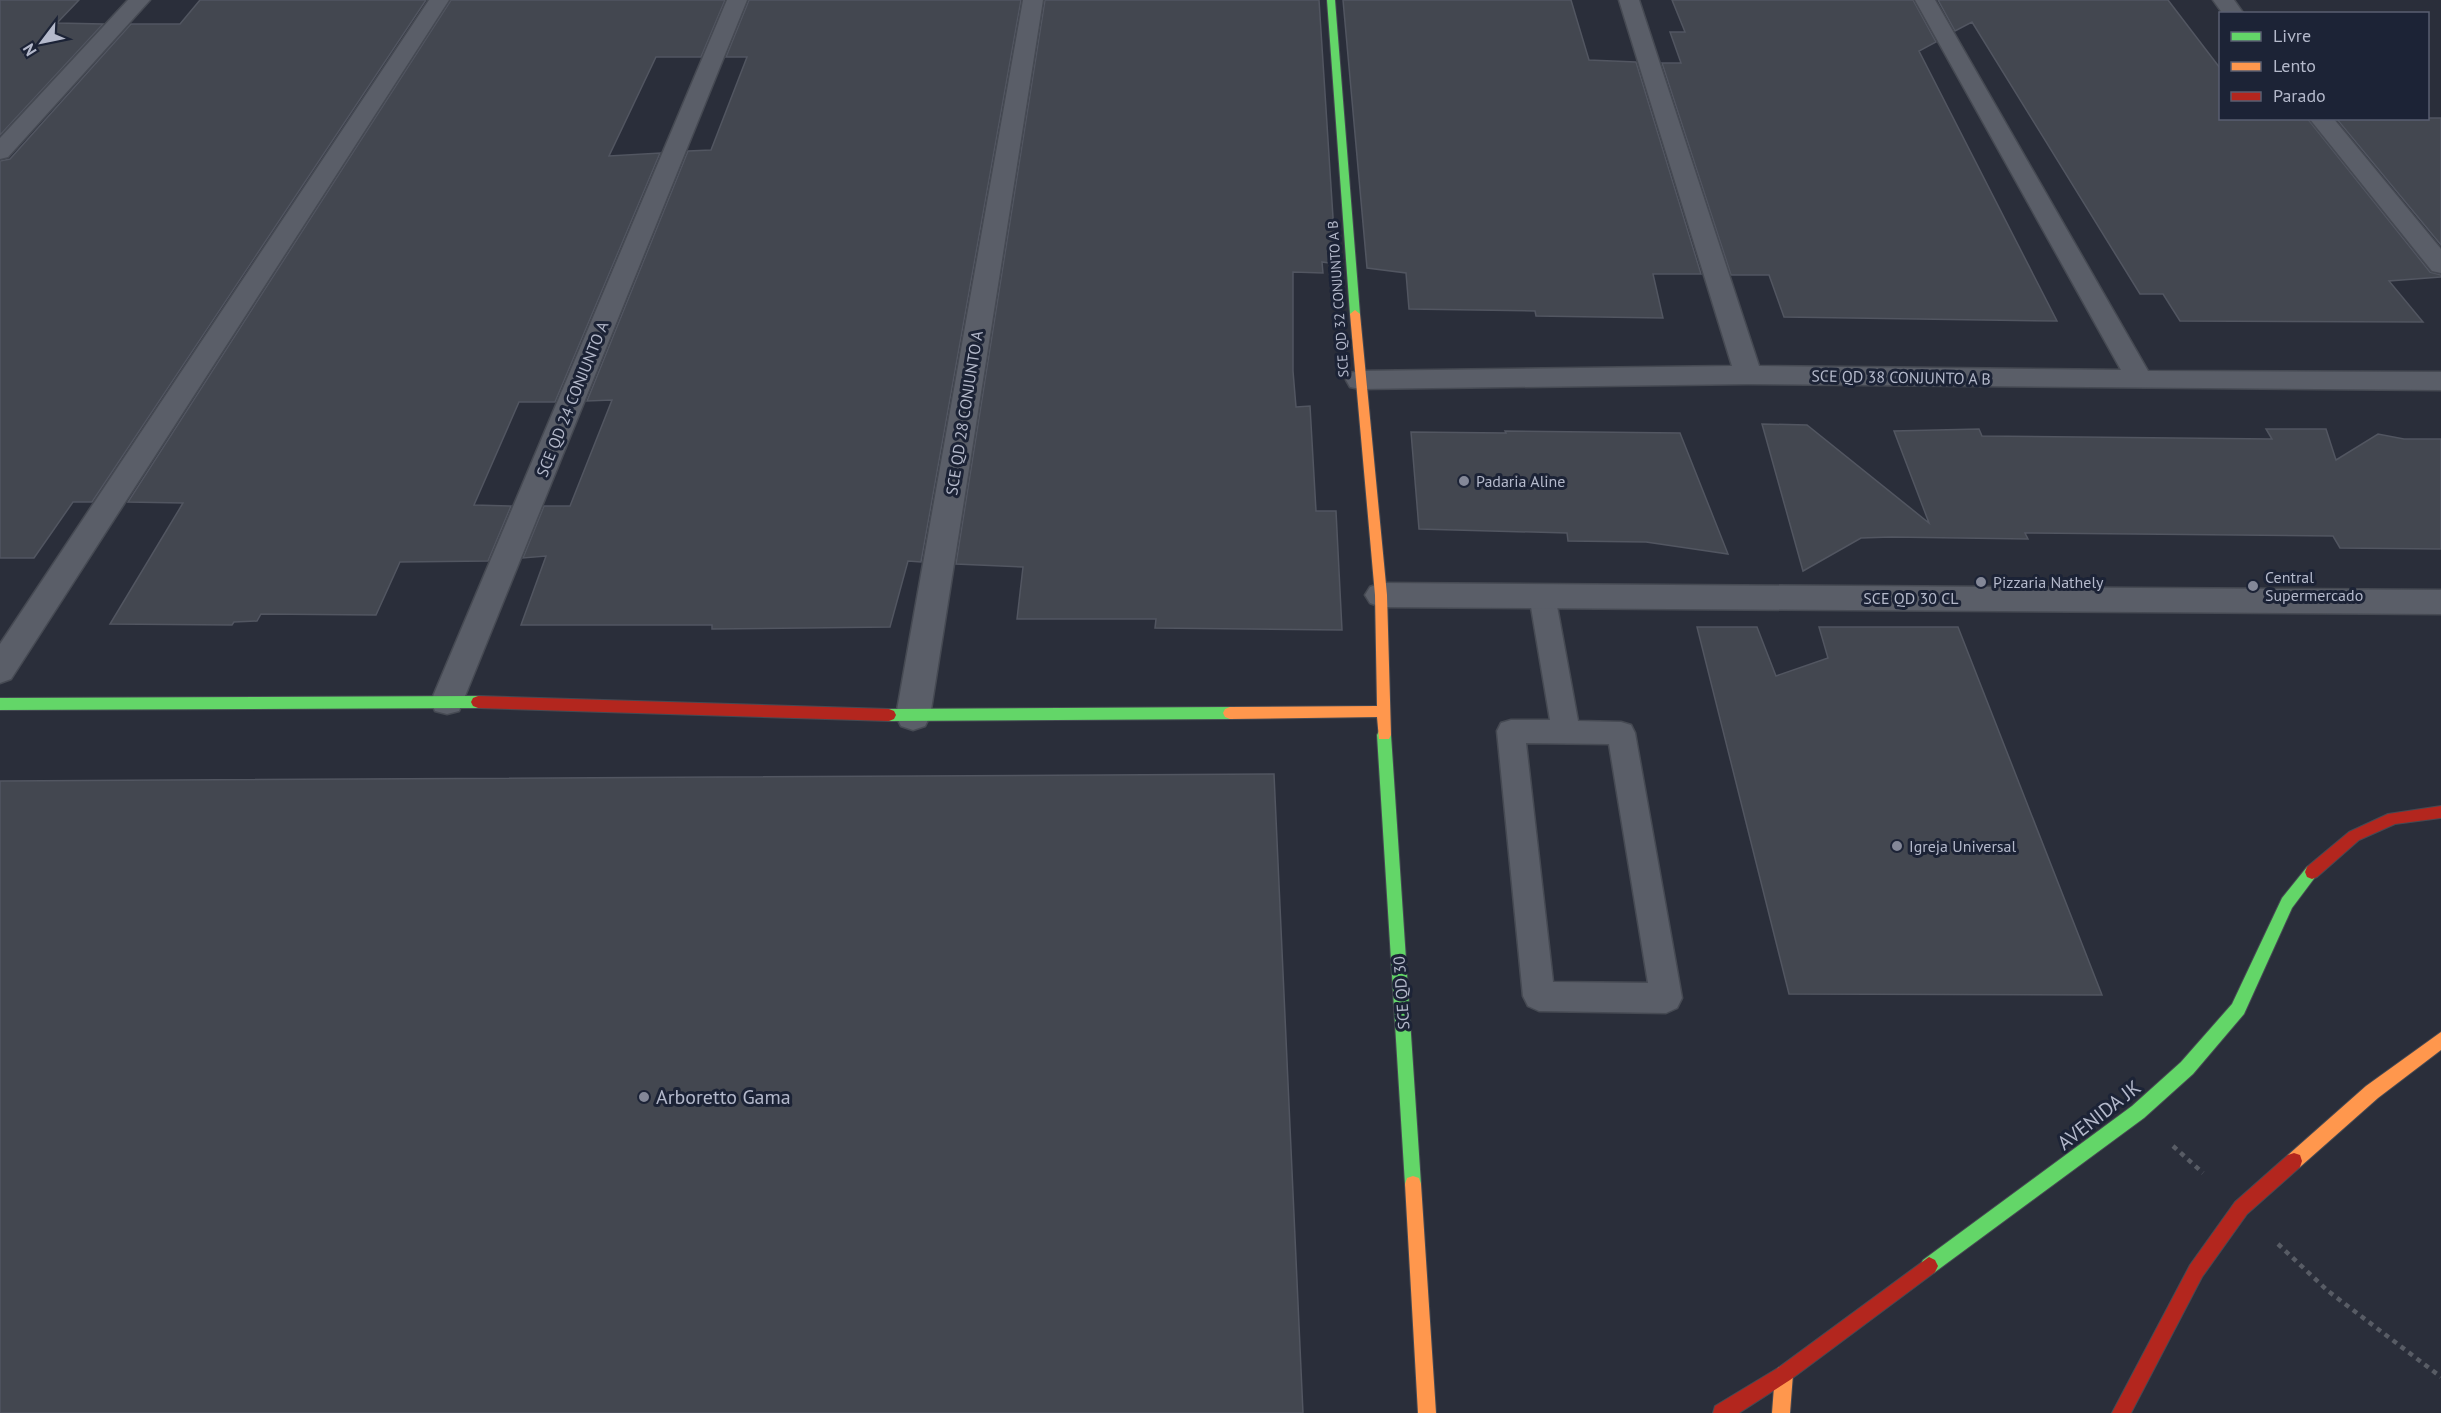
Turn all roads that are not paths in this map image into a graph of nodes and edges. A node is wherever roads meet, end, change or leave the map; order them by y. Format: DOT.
graph roads {
  1 [pos="140,0"];
  2 [pos="439,0"];
  3 [pos="737,0"];
  4 [pos="1033,0"];
  5 [pos="1331,0"];
  6 [pos="1629,0"];
  7 [pos="1925,0"];
  8 [pos="2223,0"];
  9 [pos="2232,12"];
  10 [pos="2322,120"];
  11 [pos="0,152"];
  12 [pos="2441,265"];
  13 [pos="1748,375"];
  14 [pos="1360,380"];
  15 [pos="2140,380"];
  16 [pos="2441,381"];
  17 [pos="1542,595"];
  18 [pos="1381,596"];
  19 [pos="2441,602"];
  20 [pos="0,670"];
  21 [pos="447,701"];
  22 [pos="0,704"];
  23 [pos="1382,711"];
  24 [pos="913,716"];
  25 [pos="1566,732"];
  26 [pos="2440,812"];
  27 [pos="2441,1040"];
  28 [pos="1784,1374"];
  29 [pos="1433,1405"];
  30 [pos="1722,1413"];
  31 [pos="1781,1413"];
  32 [pos="2121,1413"];
  1 -- 11 [label="street"];
  2 -- 20 [label="street"];
  3 -- 21 [label="street, SCE QD 24 CONJUNTO A"];
  4 -- 24 [label="street, SCE QD 28 CONJUNTO A"];
  5 -- 14 [label="street, SCE QD 32 CONJUNTO A B"];
  6 -- 13 [label="street"];
  7 -- 15 [label="street"];
  8 -- 9 [label="street"];
  10 -- 12 [label="street"];
  13 -- 14 [label="street, SCE QD 38 CONJUNTO A B"];
  13 -- 15 [label="street, SCE QD 38 CONJUNTO A B"];
  14 -- 18 [label="street, SCE QD 32 CONJUNTO A B"];
  15 -- 16 [label="street, SCE QD 38 CONJUNTO A B"];
  17 -- 18 [label="street, SCE QD 30 CL"];
  17 -- 19 [label="street, SCE QD 30 CL"];
  17 -- 25 [label="lane"];
  18 -- 23 [label="street, SCE QD 30"];
  21 -- 22 [label="street"];
  21 -- 24 [label="street"];
  23 -- 24 [label="street"];
  23 -- 29 [label="street, SCE QD 30"];
  25 -- 25 [label="lane"];
  26 -- 28 [label="street, AVENIDA JK"];
  27 -- 32 [label="street"];
  28 -- 30 [label="street, AVENIDA JK"];
  28 -- 31 [label="street"];
}
